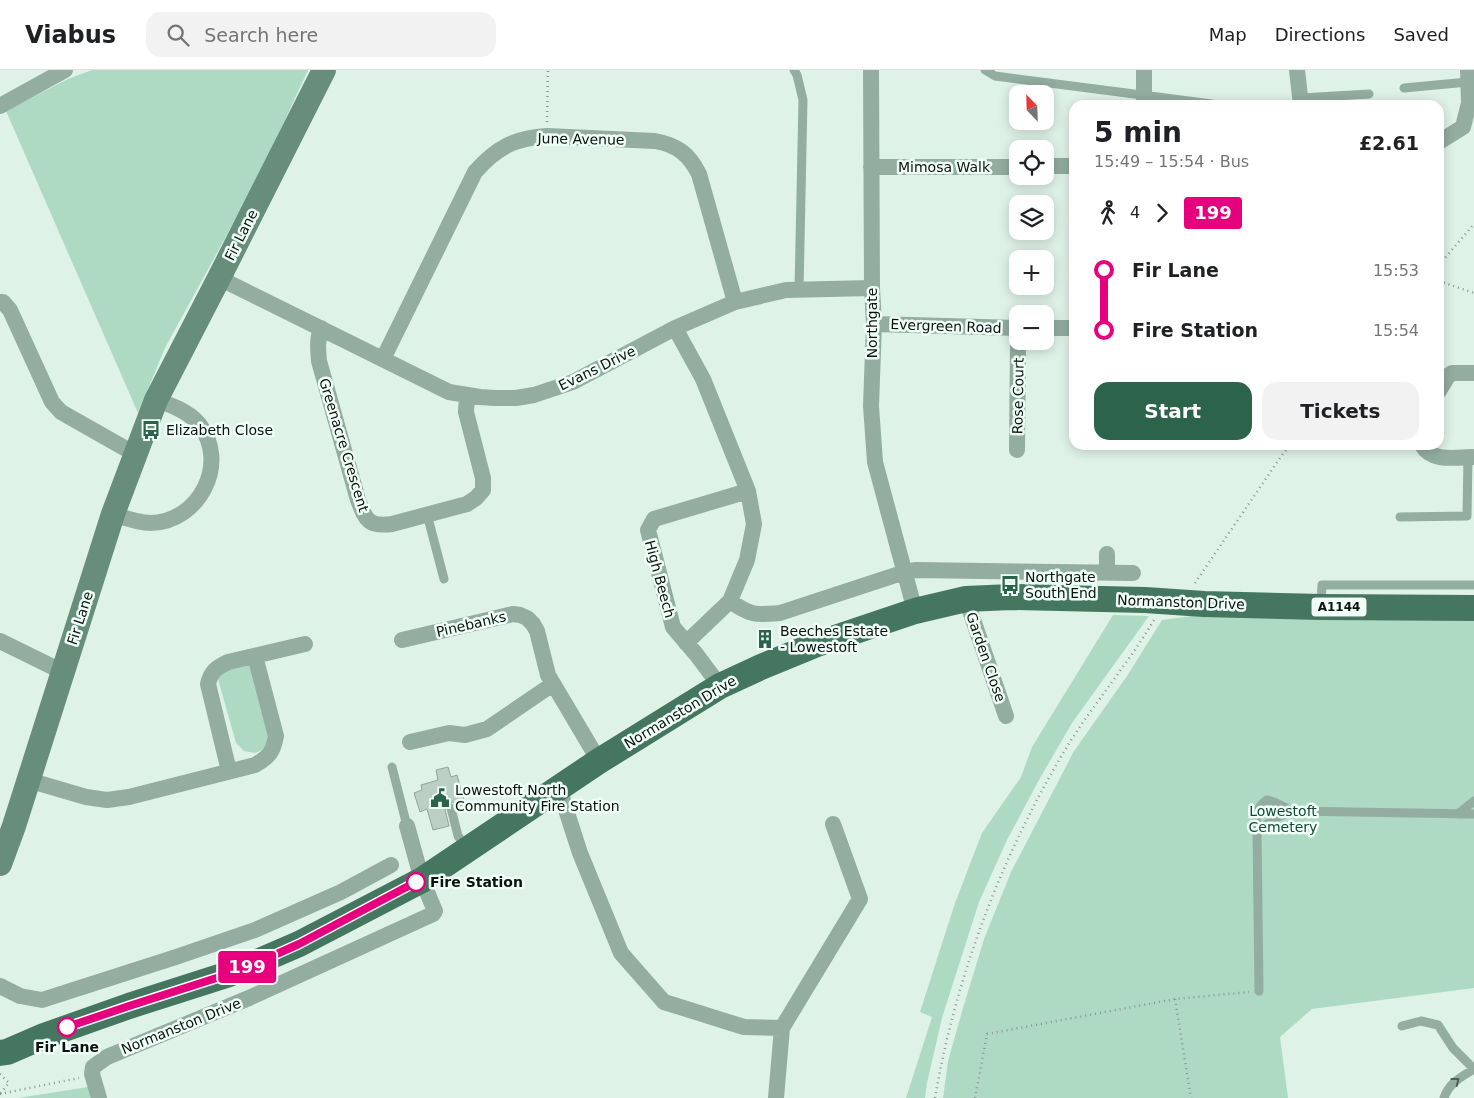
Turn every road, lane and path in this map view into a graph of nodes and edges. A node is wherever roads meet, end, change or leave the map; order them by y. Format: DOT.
graph roads {
  1 [pos="65,70"];
  2 [pos="324,70"];
  3 [pos="548,70"];
  4 [pos="794,70"];
  5 [pos="870,70"];
  6 [pos="985,70"];
  7 [pos="1144,70"];
  8 [pos="1297,70"];
  9 [pos="1468,76"];
  10 [pos="1404,88"];
  11 [pos="1370,94"];
  12 [pos="1144,100"];
  13 [pos="1298,100"];
  14 [pos="1322,100"];
  15 [pos="0,106"];
  16 [pos="547,136"];
  17 [pos="1444,139"];
  18 [pos="1009,166"];
  19 [pos="1054,166"];
  20 [pos="1069,166"];
  21 [pos="871,167"];
  22 [pos="1474,224"];
  23 [pos="1444,259"];
  24 [pos="219,278"];
  25 [pos="1444,283"];
  26 [pos="872,288"];
  27 [pos="799,290"];
  28 [pos="1474,293"];
  29 [pos="0,302"];
  30 [pos="735,302"];
  31 [pos="874,324"];
  32 [pos="321,328"];
  33 [pos="676,328"];
  34 [pos="1009,328"];
  35 [pos="1054,328"];
  36 [pos="1069,328"];
  37 [pos="1018,350"];
  38 [pos="383,359"];
  39 [pos="1474,373"];
  40 [pos="1444,383"];
  41 [pos="467,395"];
  42 [pos="156,400"];
  43 [pos="1017,450"];
  44 [pos="1286,450"];
  45 [pos="1426,450"];
  46 [pos="135,454"];
  47 [pos="1471,457"];
  48 [pos="748,490"];
  49 [pos="113,514"];
  50 [pos="427,514"];
  51 [pos="1400,517"];
  52 [pos="1107,554"];
  53 [pos="904,572"];
  54 [pos="1107,572"];
  55 [pos="1133,573"];
  56 [pos="444,579"];
  57 [pos="1474,585"];
  58 [pos="1198,595"];
  59 [pos="1430,596"];
  60 [pos="966,599"];
  61 [pos="730,601"];
  62 [pos="1151,608"];
  63 [pos="1474,608"];
  64 [pos="915,610"];
  65 [pos="402,640"];
  66 [pos="0,642"];
  67 [pos="686,643"];
  68 [pos="304,644"];
  69 [pos="255,656"];
  70 [pos="64,672"];
  71 [pos="553,684"];
  72 [pos="720,686"];
  73 [pos="1006,716"];
  74 [pos="410,742"];
  75 [pos="599,761"];
  76 [pos="392,767"];
  77 [pos="229,771"];
  78 [pos="28,780"];
  79 [pos="559,788"];
  80 [pos="1474,802"];
  81 [pos="451,808"];
  82 [pos="1292,811"];
  83 [pos="1458,814"];
  84 [pos="1474,814"];
  85 [pos="833,824"];
  86 [pos="407,826"];
  87 [pos="1258,830"];
  88 [pos="467,849"];
  89 [pos="0,864"];
  90 [pos="390,865"];
  91 [pos="422,880"];
  92 [pos="341,892"];
  93 [pos="354,915"];
  94 [pos="0,986"];
  95 [pos="1259,991"];
  96 [pos="1175,999"];
  97 [pos="1402,1026"];
  98 [pos="782,1028"];
  99 [pos="2,1060"];
  100 [pos="1474,1070"];
  101 [pos="92,1074"];
  102 [pos="0,1094"];
  103 [pos="99,1098"];
  104 [pos="776,1098"];
  105 [pos="935,1098"];
  106 [pos="975,1098"];
  107 [pos="1190,1098"];
  108 [pos="1444,1098"];
  1 -- 15 [label="street"];
  2 -- 24 [label="street, Fir Lane"];
  3 -- 16 [label="path"];
  4 -- 27 [label="lane"];
  5 -- 21 [label="street, Northgate"];
  6 -- 12 [label="lane"];
  7 -- 12 [label="street"];
  8 -- 13 [label="street"];
  9 -- 10 [label="lane"];
  9 -- 17 [label="street"];
  11 -- 14 [label="lane"];
  16 -- 30 [label="street, June Avenue"];
  16 -- 38 [label="street, June Avenue"];
  18 -- 21 [label="street, Mimosa Walk"];
  19 -- 20 [label="street"];
  21 -- 26 [label="street, Northgate"];
  22 -- 23 [label="path"];
  24 -- 32 [label="street, Evans Drive"];
  24 -- 42 [label="street, Fir Lane"];
  25 -- 28 [label="path"];
  26 -- 27 [label="street, Evans Drive"];
  26 -- 31 [label="street, Northgate"];
  27 -- 30 [label="street, Evans Drive"];
  29 -- 46 [label="street"];
  30 -- 33 [label="street, Evans Drive"];
  31 -- 34 [label="street, Evergreen Road"];
  31 -- 53 [label="street, Northgate"];
  32 -- 38 [label="street, Evans Drive"];
  32 -- 50 [label="street, Greenacre Crescent"];
  33 -- 41 [label="street, Evans Drive"];
  33 -- 48 [label="street"];
  35 -- 36 [label="street"];
  37 -- 43 [label="street, Rose Court"];
  38 -- 41 [label="street, Evans Drive"];
  39 -- 40 [label="street"];
  41 -- 50 [label="street, Greenacre Crescent"];
  42 -- 46 [label="street, Fir Lane"];
  42 -- 49 [label="street"];
  44 -- 58 [label="path"];
  45 -- 47 [label="street"];
  46 -- 49 [label="street, Fir Lane"];
  47 -- 51 [label="lane"];
  48 -- 61 [label="street"];
  48 -- 67 [label="street, High Beech"];
  49 -- 70 [label="street, Fir Lane"];
  50 -- 56 [label="lane"];
  52 -- 54 [label="street"];
  53 -- 54 [label="street"];
  53 -- 61 [label="street"];
  53 -- 64 [label="street, Northgate"];
  54 -- 55 [label="street"];
  57 -- 59 [label="lane"];
  58 -- 59 [label="main road, Normanston Drive / A1144"];
  58 -- 62 [label="main road, Normanston Drive / A1144"];
  59 -- 63 [label="main road, Normanston Drive / A1144"];
  60 -- 62 [label="main road, Normanston Drive / A1144"];
  60 -- 64 [label="main road, Normanston Drive / A1144"];
  60 -- 73 [label="street, Garden Close"];
  61 -- 67 [label="street"];
  62 -- 105 [label="path"];
  64 -- 72 [label="main road, Normanston Drive / A1144"];
  65 -- 71 [label="street, Pinebanks"];
  66 -- 70 [label="street"];
  67 -- 72 [label="street, High Beech"];
  68 -- 69 [label="street"];
  69 -- 77 [label="street"];
  69 -- 77 [label="street"];
  70 -- 78 [label="street, Fir Lane"];
  71 -- 74 [label="street"];
  71 -- 75 [label="street, Pinebanks"];
  72 -- 75 [label="main road, Normanston Drive / A1144"];
  75 -- 79 [label="main road, Normanston Drive / A1144"];
  76 -- 86 [label="lane"];
  77 -- 78 [label="street"];
  78 -- 89 [label="street, Fir Lane"];
  79 -- 88 [label="main road, Normanston Drive / A1144"];
  79 -- 98 [label="street"];
  80 -- 83 [label="lane"];
  81 -- 88 [label="lane"];
  82 -- 83 [label="lane"];
  82 -- 87 [label="lane"];
  82 -- 87 [label="lane"];
  83 -- 84 [label="lane"];
  85 -- 98 [label="street"];
  86 -- 91 [label="street"];
  87 -- 95 [label="lane"];
  88 -- 91 [label="main road, Normanston Drive / A1144"];
  90 -- 92 [label="street"];
  91 -- 93 [label="main road, Normanston Drive / A1144"];
  91 -- 101 [label="street, Normanston Drive"];
  92 -- 93 [label="street"];
  92 -- 94 [label="street"];
  93 -- 99 [label="main road, Normanston Drive / A1144"];
  95 -- 96 [label="path"];
  96 -- 106 [label="path"];
  96 -- 107 [label="path"];
  97 -- 100 [label="lane"];
  98 -- 104 [label="street"];
  99 -- 102 [label="path"];
  108 -- 100 [label="lane, one-way"];
  101 -- 102 [label="path"];
  101 -- 103 [label="street"];
}
